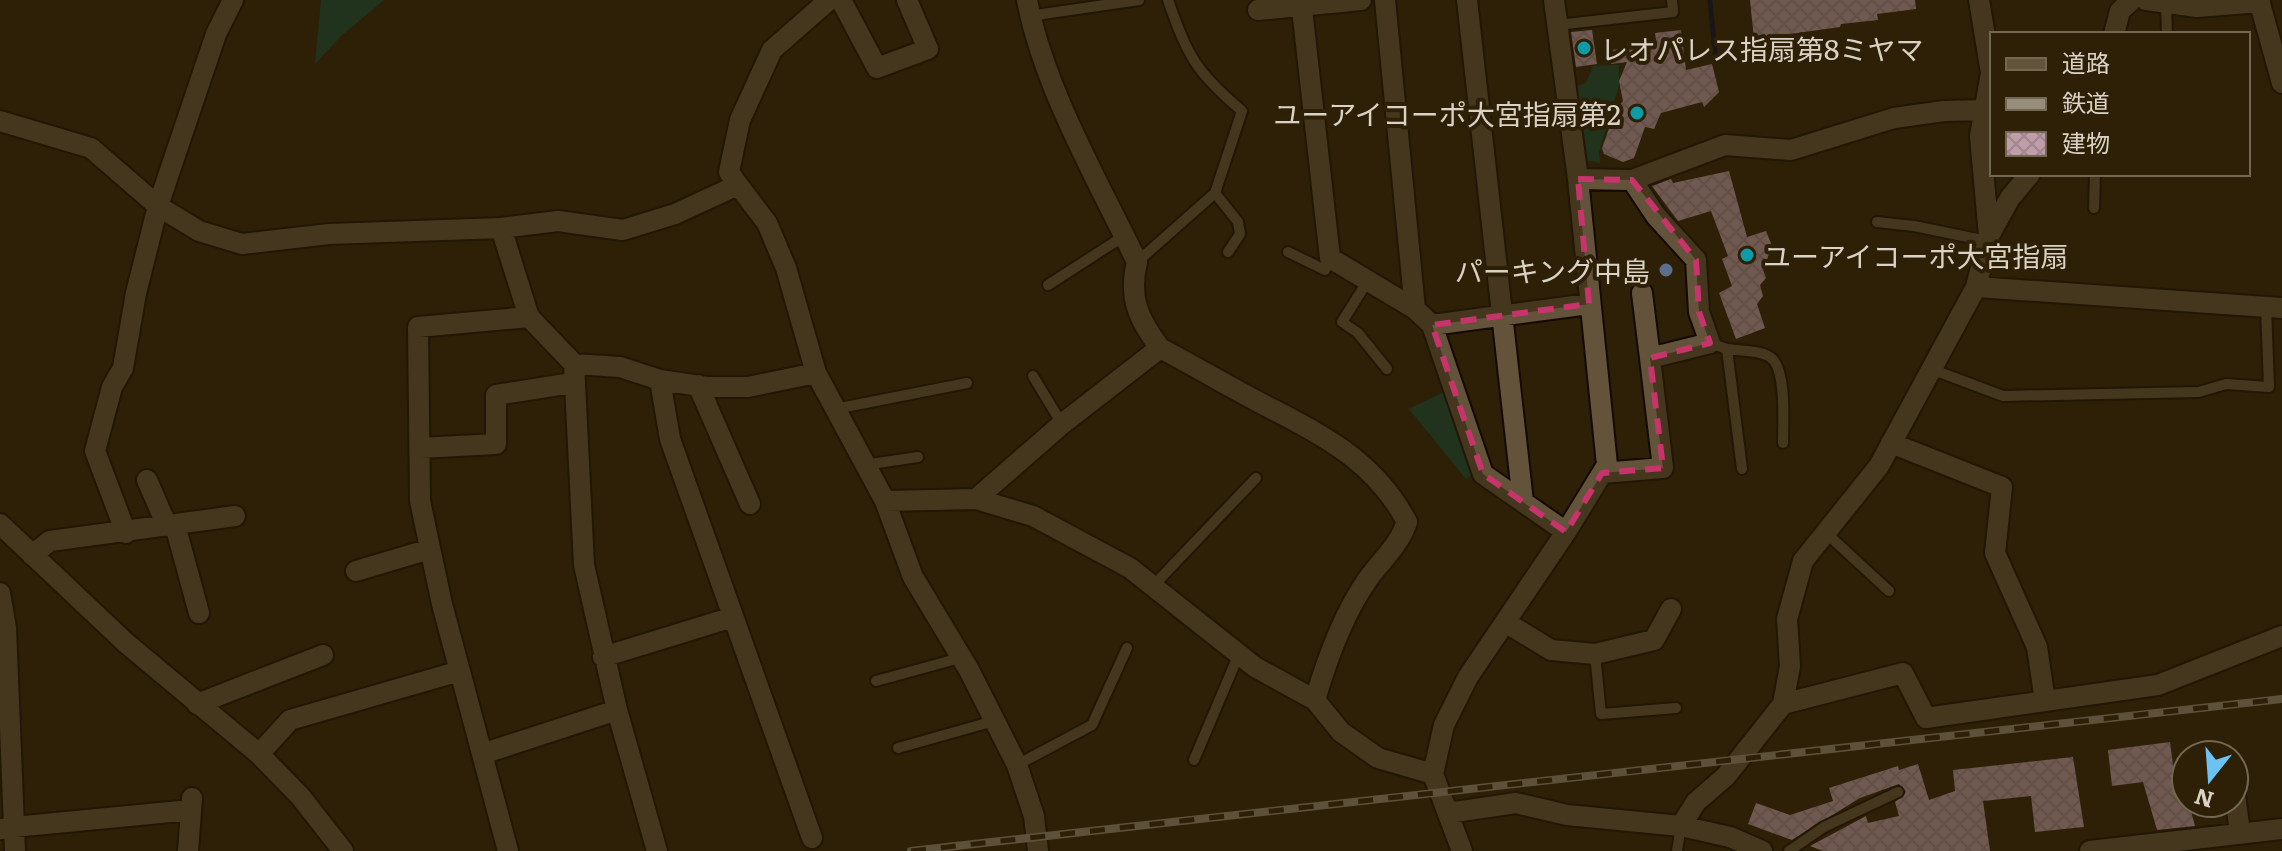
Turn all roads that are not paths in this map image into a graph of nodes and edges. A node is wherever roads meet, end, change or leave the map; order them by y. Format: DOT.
graph roads {
  1 [pos="233,0"];
  2 [pos="829,0"];
  3 [pos="841,0"];
  4 [pos="907,0"];
  5 [pos="1139,0"];
  6 [pos="1168,0"];
  7 [pos="1361,0"];
  8 [pos="1385,0"];
  9 [pos="1467,0"];
  10 [pos="1554,0"];
  11 [pos="1672,0"];
  12 [pos="1979,0"];
  13 [pos="2132,0"];
  14 [pos="2156,1"];
  15 [pos="2260,1"];
  16 [pos="1301,3"];
  17 [pos="1028,8"];
  18 [pos="1258,10"];
  19 [pos="1557,25"];
  20 [pos="2115,32"];
  21 [pos="2166,32"];
  22 [pos="1990,67"];
  23 [pos="2280,71"];
  24 [pos="1990,78"];
  25 [pos="1984,110"];
  26 [pos="0,121"];
  27 [pos="2028,176"];
  28 [pos="2095,176"];
  29 [pos="1578,179"];
  30 [pos="1632,180"];
  31 [pos="738,185"];
  32 [pos="1215,193"];
  33 [pos="158,206"];
  34 [pos="2094,208"];
  35 [pos="1877,222"];
  36 [pos="501,228"];
  37 [pos="1124,236"];
  38 [pos="1988,239"];
  39 [pos="1228,252"];
  40 [pos="1288,252"];
  41 [pos="1330,258"];
  42 [pos="1137,262"];
  43 [pos="1367,282"];
  44 [pos="1048,285"];
  45 [pos="1976,287"];
  46 [pos="1642,293"];
  47 [pos="1589,304"];
  48 [pos="2274,307"];
  49 [pos="1415,309"];
  50 [pos="1503,314"];
  51 [pos="529,317"];
  52 [pos="1432,325"];
  53 [pos="1718,346"];
  54 [pos="1160,348"];
  55 [pos="1650,358"];
  56 [pos="1387,369"];
  57 [pos="1930,369"];
  58 [pos="573,373"];
  59 [pos="816,373"];
  60 [pos="1033,376"];
  61 [pos="660,380"];
  62 [pos="967,383"];
  63 [pos="698,385"];
  64 [pos="833,409"];
  65 [pos="1062,424"];
  66 [pos="1783,443"];
  67 [pos="1891,443"];
  68 [pos="420,448"];
  69 [pos="918,457"];
  70 [pos="864,465"];
  71 [pos="1742,469"];
  72 [pos="1602,473"];
  73 [pos="1256,478"];
  74 [pos="147,480"];
  75 [pos="976,499"];
  76 [pos="885,501"];
  77 [pos="1523,502"];
  78 [pos="750,504"];
  79 [pos="235,516"];
  80 [pos="0,524"];
  81 [pos="171,526"];
  82 [pos="1566,532"];
  83 [pos="1825,532"];
  84 [pos="126,533"];
  85 [pos="430,549"];
  86 [pos="32,555"];
  87 [pos="356,571"];
  88 [pos="1153,586"];
  89 [pos="1889,591"];
  90 [pos="0,593"];
  91 [pos="1671,609"];
  92 [pos="199,613"];
  93 [pos="733,617"];
  94 [pos="1505,622"];
  95 [pos="3,628"];
  96 [pos="2282,636"];
  97 [pos="1127,648"];
  98 [pos="1239,654"];
  99 [pos="1595,654"];
  100 [pos="323,655"];
  101 [pos="603,657"];
  102 [pos="960,658"];
  103 [pos="460,671"];
  104 [pos="876,681"];
  105 [pos="1315,700"];
  106 [pos="2045,701"];
  107 [pos="197,704"];
  108 [pos="1783,704"];
  109 [pos="1676,708"];
  110 [pos="617,710"];
  111 [pos="994,721"];
  112 [pos="898,748"];
  113 [pos="259,754"];
  114 [pos="482,754"];
  115 [pos="1194,760"];
  116 [pos="1017,765"];
  117 [pos="1433,774"];
  118 [pos="1898,792"];
  119 [pos="1448,813"];
  120 [pos="2238,819"];
  121 [pos="1681,826"];
  122 [pos="7,828"];
  123 [pos="2282,829"];
  124 [pos="2240,833"];
  125 [pos="812,838"];
  126 [pos="15,851"];
  127 [pos="188,851"];
  128 [pos="343,851"];
  129 [pos="508,851"];
  130 [pos="657,851"];
  131 [pos="1038,851"];
  132 [pos="1462,851"];
  133 [pos="1677,851"];
  134 [pos="1762,851"];
  135 [pos="1789,851"];
  136 [pos="2090,851"];
  1 -- 33 [label="street"];
  2 -- 31 [label="street"];
  3 -- 4 [label="street"];
  5 -- 17 [label="lane"];
  6 -- 32 [label="lane"];
  7 -- 16 [label="street"];
  8 -- 49 [label="street"];
  9 -- 50 [label="street"];
  10 -- 19 [label="street"];
  11 -- 19 [label="lane"];
  12 -- 22 [label="street"];
  13 -- 20 [label="street"];
  14 -- 15 [label="street"];
  14 -- 21 [label="lane"];
  15 -- 23 [label="street"];
  16 -- 18 [label="street"];
  16 -- 41 [label="street"];
  17 -- 37 [label="street"];
  19 -- 29 [label="street"];
  24 -- 25 [label="street"];
  25 -- 30 [label="street"];
  25 -- 38 [label="street"];
  26 -- 33 [label="street"];
  27 -- 38 [label="street"];
  28 -- 34 [label="lane"];
  29 -- 30 [label="street"];
  29 -- 47 [label="street"];
  30 -- 53 [label="street"];
  31 -- 36 [label="street"];
  31 -- 59 [label="street"];
  32 -- 39 [label="lane"];
  32 -- 42 [label="lane"];
  33 -- 36 [label="street"];
  33 -- 84 [label="street"];
  35 -- 38 [label="lane"];
  36 -- 51 [label="street"];
  37 -- 42 [label="street"];
  37 -- 44 [label="lane"];
  38 -- 45 [label="street"];
  40 -- 41 [label="lane"];
  41 -- 43 [label="street"];
  42 -- 54 [label="street"];
  43 -- 49 [label="street"];
  43 -- 56 [label="lane"];
  45 -- 48 [label="street"];
  45 -- 57 [label="street"];
  46 -- 55 [label="street"];
  47 -- 50 [label="street"];
  47 -- 72 [label="street"];
  48 -- 57 [label="lane"];
  49 -- 52 [label="street"];
  50 -- 52 [label="street"];
  50 -- 77 [label="street"];
  51 -- 58 [label="street"];
  51 -- 68 [label="street"];
  52 -- 77 [label="street"];
  53 -- 55 [label="street"];
  53 -- 66 [label="lane"];
  53 -- 71 [label="lane"];
  54 -- 65 [label="street"];
  54 -- 105 [label="street"];
  55 -- 72 [label="street"];
  57 -- 67 [label="street"];
  58 -- 61 [label="street"];
  58 -- 68 [label="street"];
  58 -- 101 [label="street"];
  59 -- 63 [label="street"];
  59 -- 64 [label="street"];
  60 -- 65 [label="lane"];
  61 -- 63 [label="street"];
  61 -- 93 [label="street"];
  62 -- 64 [label="lane"];
  63 -- 78 [label="street"];
  64 -- 70 [label="street"];
  65 -- 75 [label="street"];
  67 -- 83 [label="street"];
  67 -- 106 [label="street"];
  68 -- 85 [label="street"];
  69 -- 70 [label="lane"];
  70 -- 76 [label="street"];
  72 -- 82 [label="street"];
  73 -- 88 [label="lane"];
  74 -- 81 [label="street"];
  75 -- 76 [label="street"];
  75 -- 88 [label="street"];
  76 -- 102 [label="street"];
  77 -- 82 [label="street"];
  79 -- 81 [label="street"];
  80 -- 86 [label="street"];
  81 -- 84 [label="street"];
  81 -- 92 [label="street"];
  82 -- 94 [label="street"];
  83 -- 89 [label="lane"];
  83 -- 108 [label="street"];
  84 -- 86 [label="street"];
  85 -- 87 [label="street"];
  85 -- 103 [label="street"];
  86 -- 107 [label="street"];
  88 -- 98 [label="street"];
  90 -- 95 [label="street"];
  91 -- 99 [label="street"];
  93 -- 101 [label="street"];
  93 -- 125 [label="street"];
  94 -- 99 [label="street"];
  94 -- 117 [label="street"];
  95 -- 122 [label="street"];
  96 -- 106 [label="street"];
  97 -- 116 [label="lane"];
  98 -- 105 [label="street"];
  98 -- 115 [label="lane"];
  99 -- 109 [label="lane"];
  100 -- 107 [label="street"];
  101 -- 110 [label="street"];
  102 -- 104 [label="lane"];
  102 -- 111 [label="street"];
  103 -- 113 [label="street"];
  103 -- 114 [label="street"];
  105 -- 117 [label="street"];
  106 -- 108 [label="street"];
  107 -- 113 [label="street"];
  108 -- 121 [label="street"];
  110 -- 114 [label="street"];
  110 -- 130 [label="street"];
  111 -- 112 [label="lane"];
  111 -- 116 [label="street"];
  113 -- 128 [label="street"];
  114 -- 129 [label="street"];
  116 -- 131 [label="street"];
  117 -- 119 [label="street"];
  118 -- 135 [label="lane"];
  119 -- 121 [label="street"];
  119 -- 132 [label="street"];
  120 -- 124 [label="street"];
  121 -- 133 [label="lane"];
  121 -- 134 [label="street"];
  122 -- 126 [label="street"];
  122 -- 127 [label="street"];
  123 -- 124 [label="street"];
  124 -- 136 [label="street"];
}
